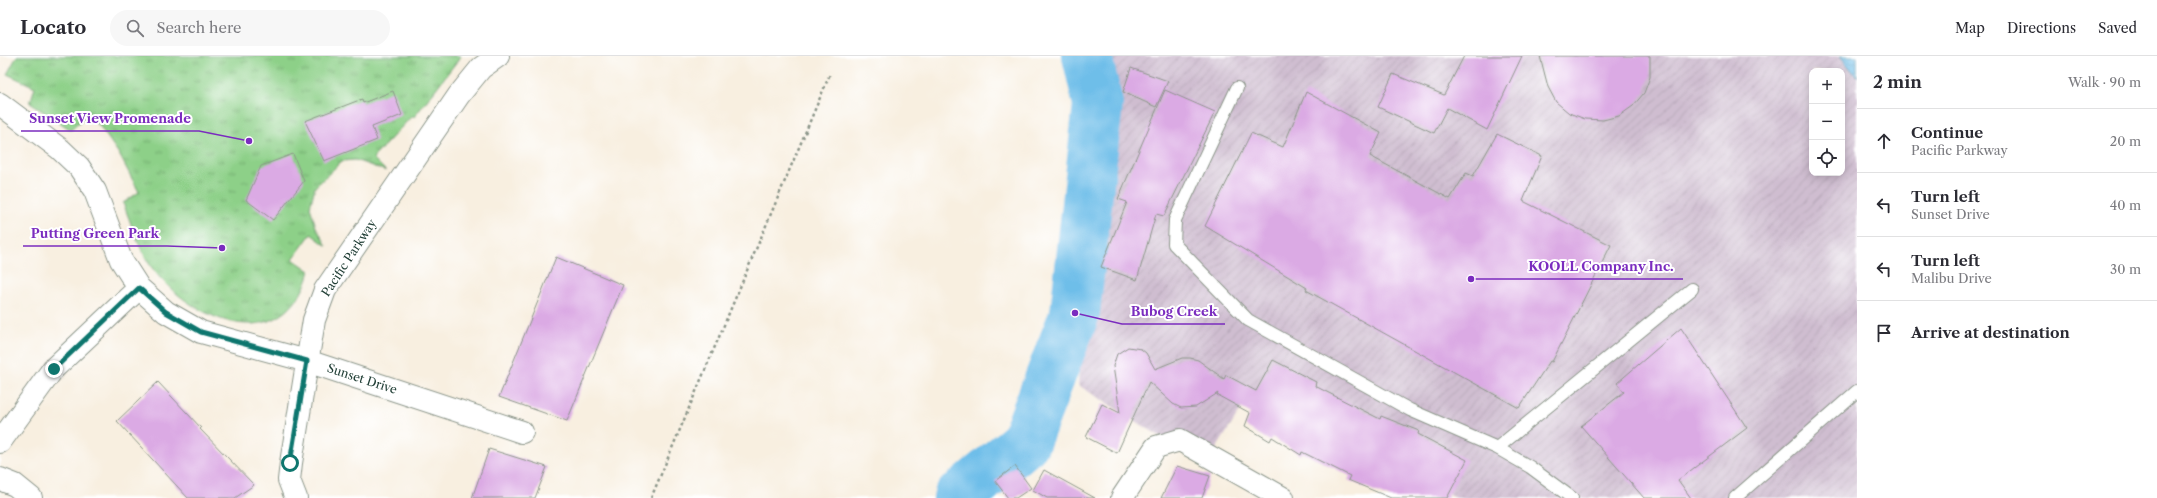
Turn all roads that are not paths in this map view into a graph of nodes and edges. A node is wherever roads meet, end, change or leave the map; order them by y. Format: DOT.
graph roads {
  1 [pos="498,56"];
  2 [pos="1237,88"];
  3 [pos="0,104"];
  4 [pos="139,288"];
  5 [pos="1692,289"];
  6 [pos="307,361"];
  7 [pos="1857,390"];
  8 [pos="522,432"];
  9 [pos="0,442"];
  10 [pos="1497,448"];
  11 [pos="0,479"];
  12 [pos="31,498"];
  13 [pos="296,498"];
  14 [pos="1122,498"];
  15 [pos="1282,498"];
  16 [pos="1572,498"];
  17 [pos="1735,498"];
  1 -- 6 [label="street, Pacific Parkway"];
  2 -- 10 [label="lane"];
  3 -- 4 [label="street, Sunset Drive"];
  4 -- 6 [label="street, Sunset Drive"];
  4 -- 9 [label="street"];
  5 -- 10 [label="lane"];
  6 -- 8 [label="street, Sunset Drive"];
  6 -- 13 [label="street, Pacific Parkway"];
  7 -- 17 [label="lane"];
  10 -- 16 [label="lane"];
  11 -- 12 [label="street"];
  14 -- 15 [label="street"];
}
